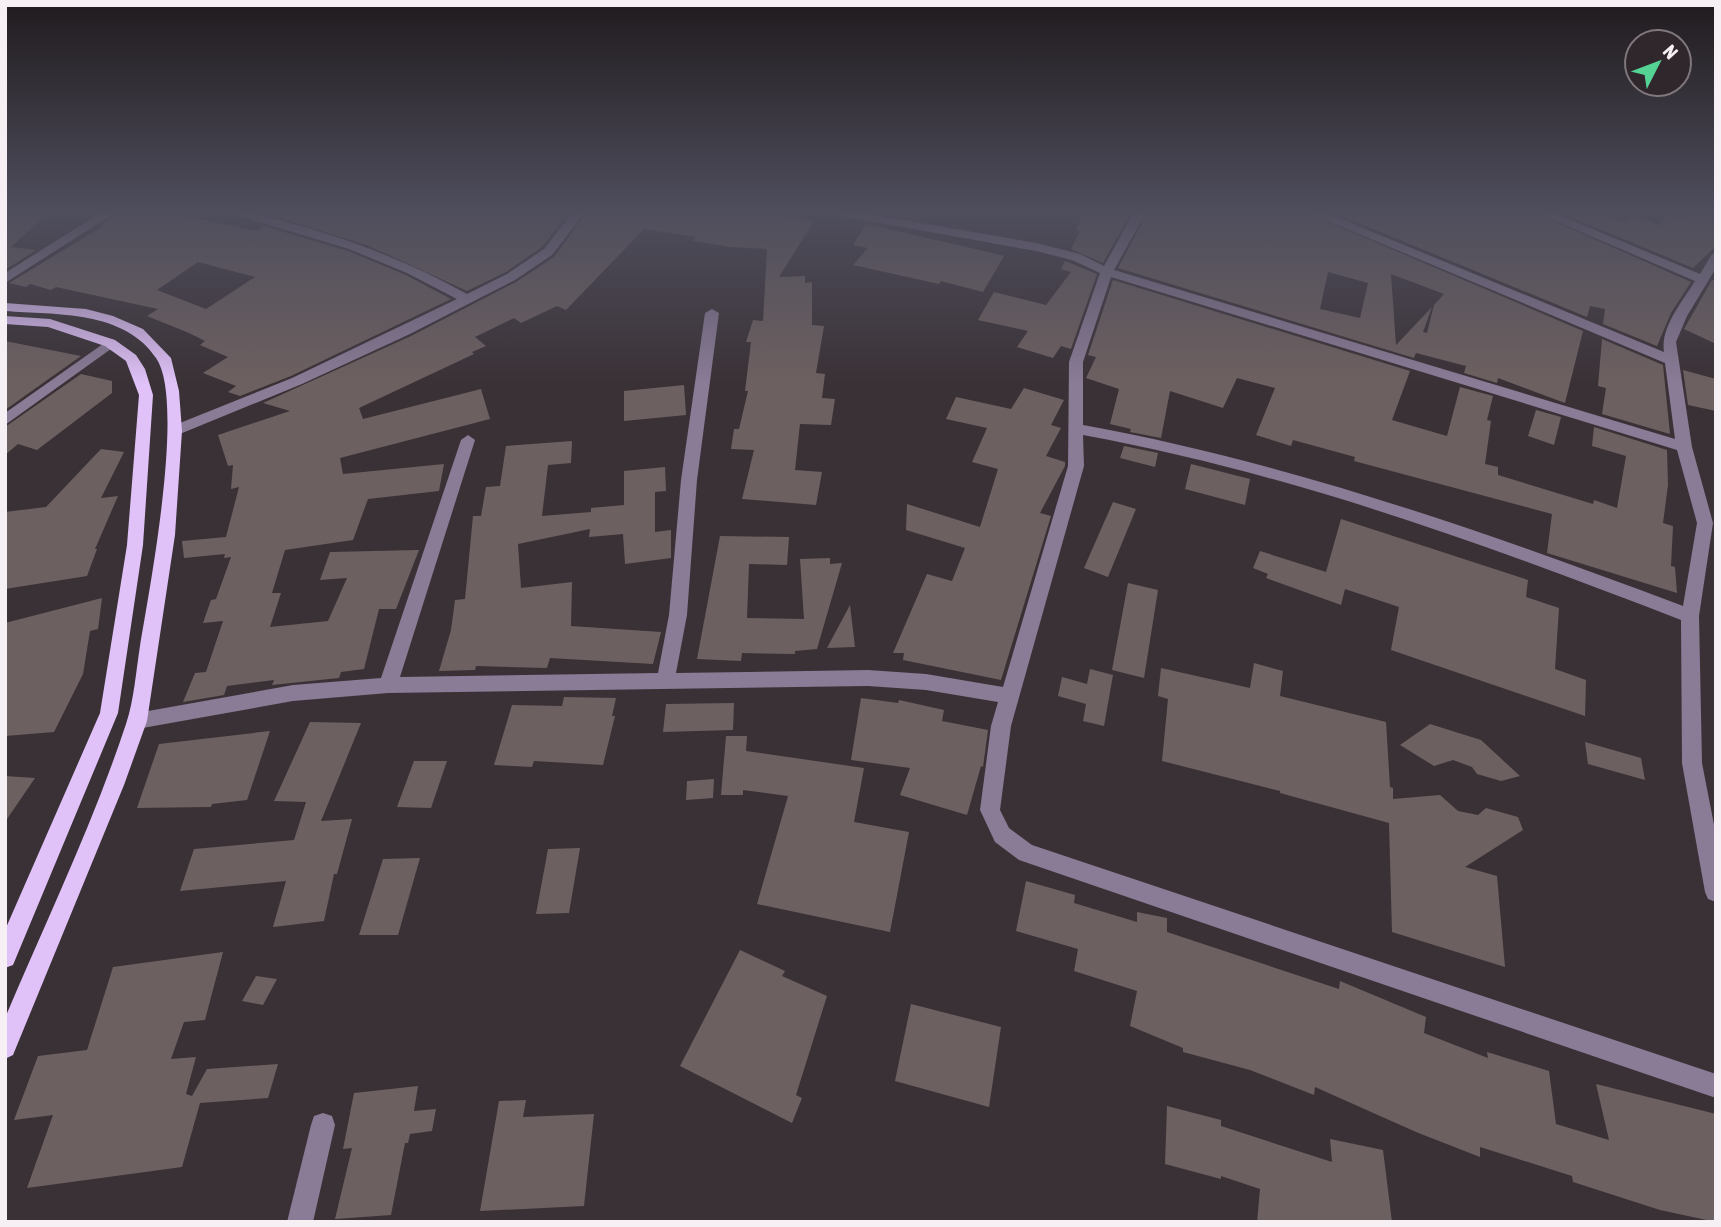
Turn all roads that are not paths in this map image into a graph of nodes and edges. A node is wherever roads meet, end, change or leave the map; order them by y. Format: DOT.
graph roads {
  1 [pos="20,269"];
  2 [pos="412,269"];
  3 [pos="522,269"];
  4 [pos="1101,269"];
  5 [pos="1109,269"];
  6 [pos="1452,269"];
  7 [pos="1679,269"];
  8 [pos="1708,269"];
  9 [pos="1107,272"];
  10 [pos="5,279"];
  11 [pos="1702,279"];
  12 [pos="467,300"];
  13 [pos="5,307"];
  14 [pos="712,313"];
  15 [pos="5,320"];
  16 [pos="110,343"];
  17 [pos="1671,360"];
  18 [pos="5,420"];
  19 [pos="1077,429"];
  20 [pos="175,430"];
  21 [pos="468,440"];
  22 [pos="1684,447"];
  23 [pos="1710,524"];
  24 [pos="1690,616"];
  25 [pos="666,679"];
  26 [pos="388,685"];
  27 [pos="1009,696"];
  28 [pos="137,721"];
  29 [pos="1716,892"];
  30 [pos="5,957"];
  31 [pos="5,1047"];
  32 [pos="1716,1086"];
  33 [pos="323,1125"];
  34 [pos="300,1222"];
  1 -- 10 [label="street"];
  2 -- 12 [label="street"];
  3 -- 12 [label="street"];
  4 -- 9 [label="street"];
  5 -- 9 [label="street"];
  6 -- 17 [label="street"];
  7 -- 11 [label="street"];
  8 -- 11 [label="street"];
  9 -- 19 [label="street"];
  9 -- 22 [label="street"];
  11 -- 17 [label="street"];
  12 -- 20 [label="street"];
  13 -- 20 [label="main road"];
  14 -- 25 [label="street"];
  15 -- 16 [label="main road"];
  16 -- 18 [label="street"];
  16 -- 30 [label="main road"];
  17 -- 22 [label="street"];
  19 -- 24 [label="street"];
  19 -- 27 [label="street"];
  20 -- 28 [label="main road"];
  21 -- 26 [label="street"];
  22 -- 23 [label="street"];
  23 -- 24 [label="street"];
  24 -- 29 [label="street"];
  25 -- 26 [label="street"];
  25 -- 27 [label="street"];
  26 -- 28 [label="street"];
  27 -- 32 [label="street"];
  28 -- 31 [label="main road"];
  33 -- 34 [label="street"];
}
